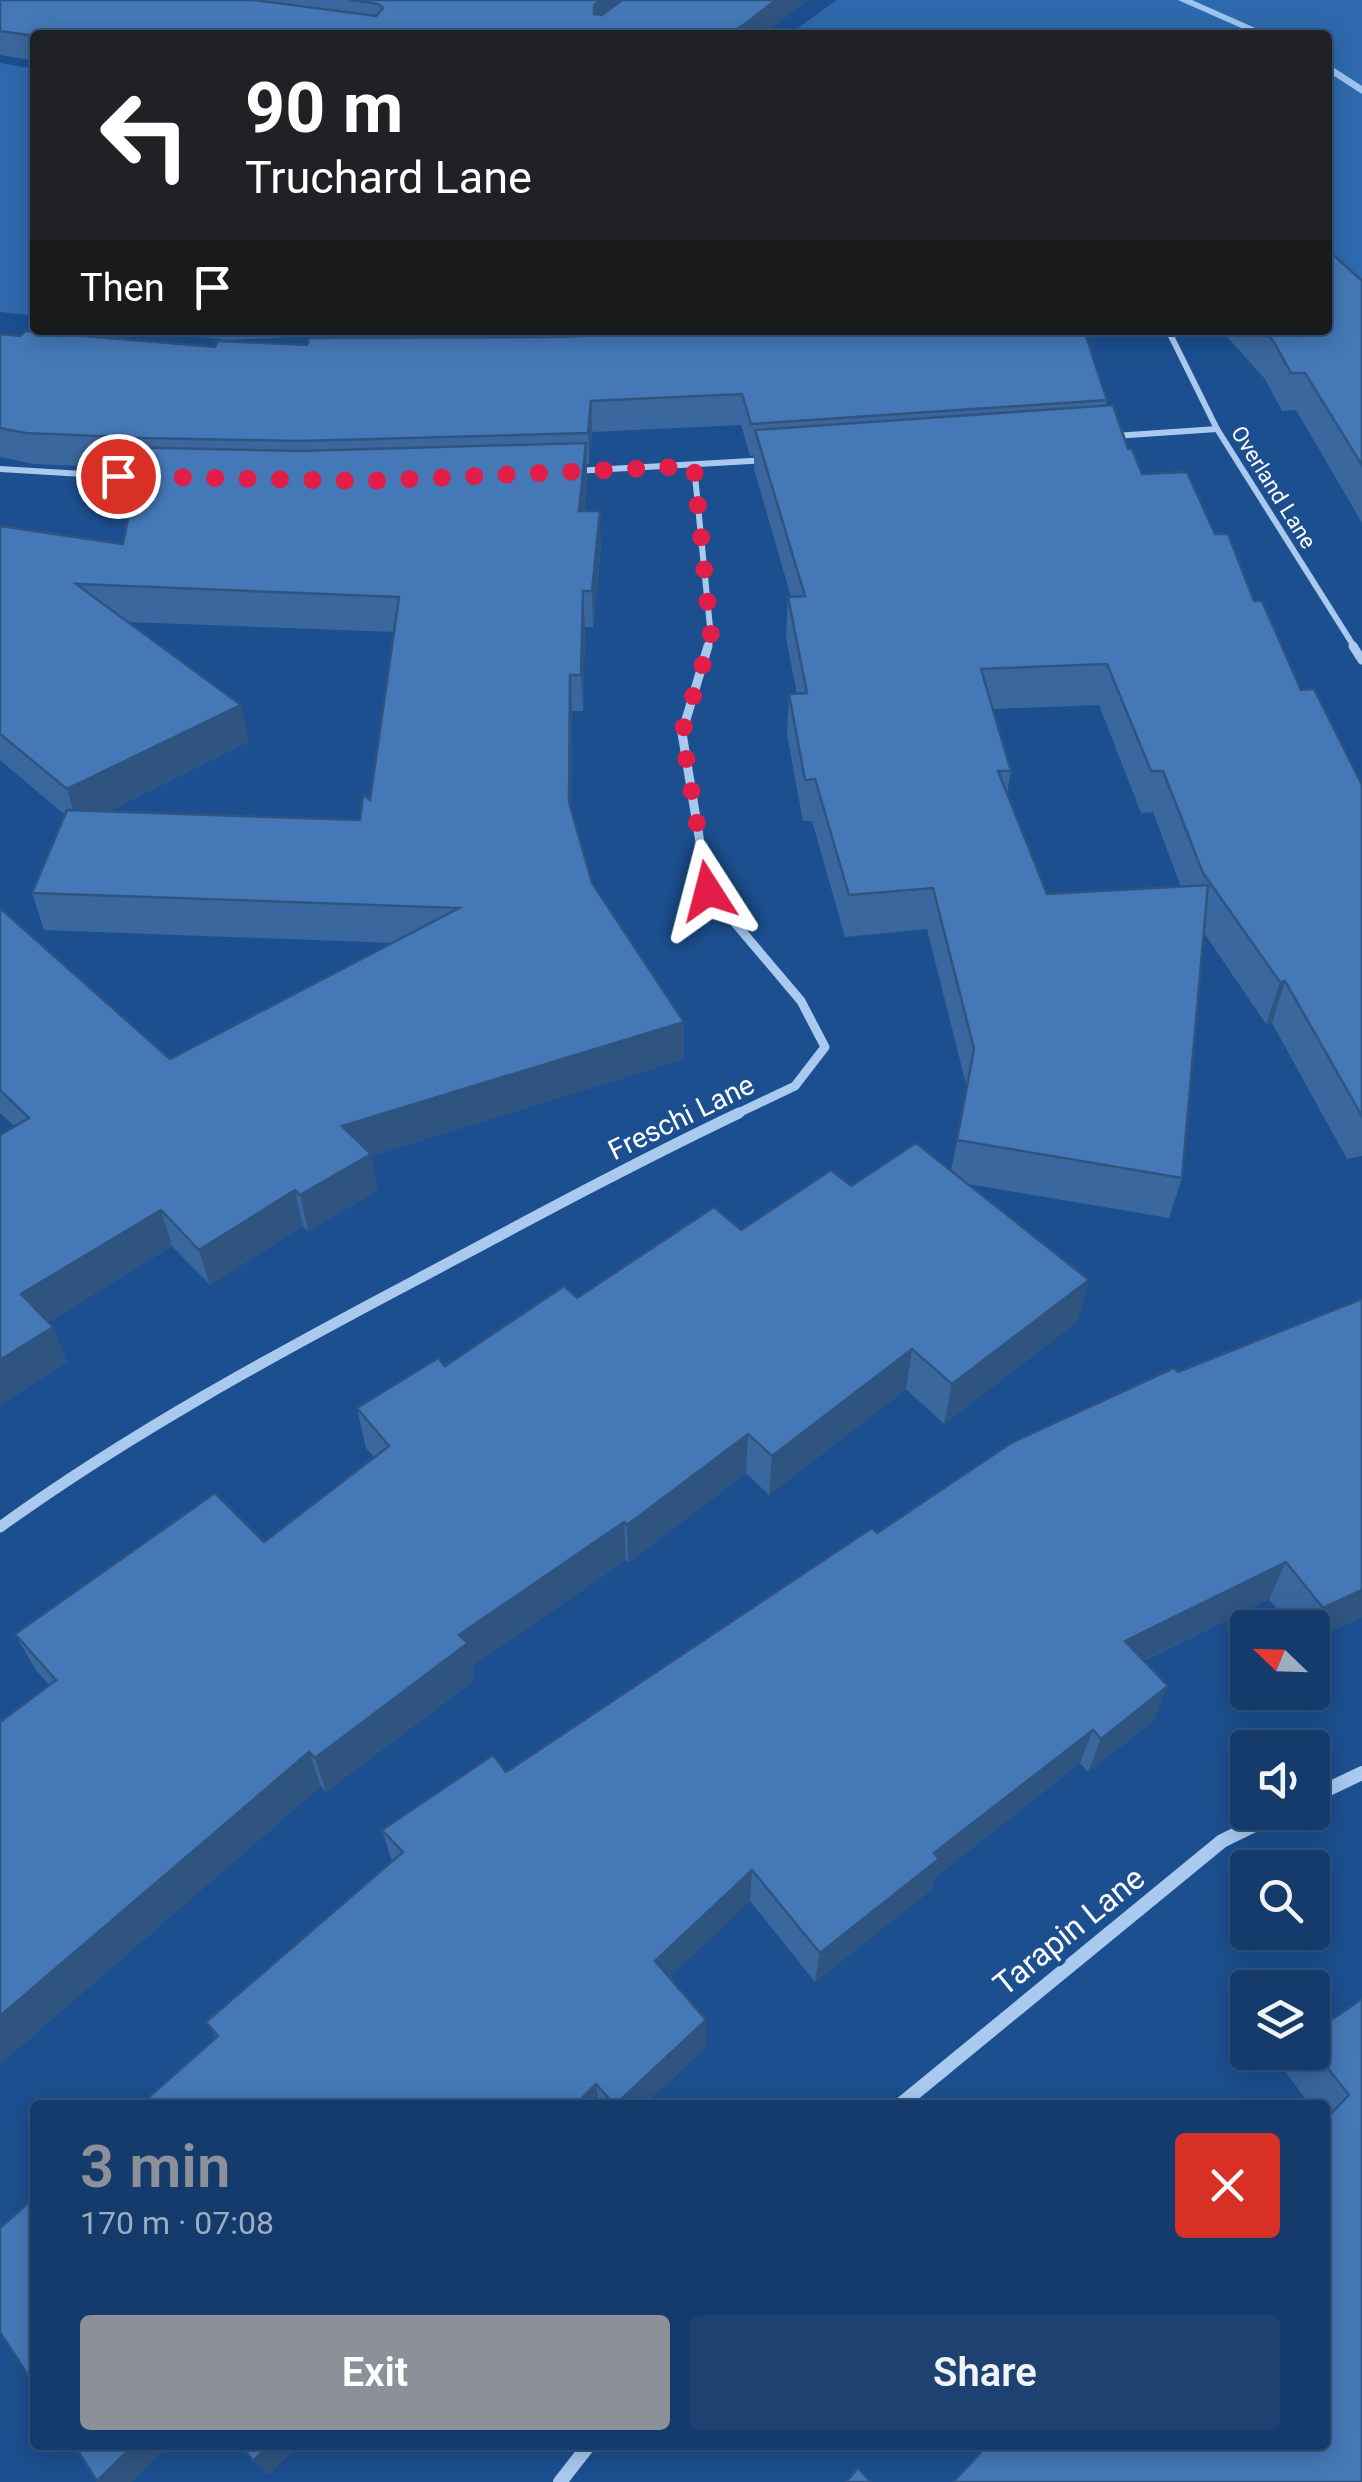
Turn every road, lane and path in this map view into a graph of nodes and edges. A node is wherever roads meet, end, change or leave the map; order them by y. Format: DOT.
graph roads {
  1 [pos="1169,335"];
  2 [pos="1218,429"];
  3 [pos="1101,437"];
  4 [pos="771,460"];
  5 [pos="694,466"];
  6 [pos="0,469"];
  7 [pos="559,472"];
  8 [pos="137,477"];
  9 [pos="1362,660"];
  10 [pos="0,1526"];
  11 [pos="1362,1773"];
  12 [pos="1330,1788"];
  13 [pos="1244,1830"];
  14 [pos="906,2100"];
  15 [pos="585,2450"];
  16 [pos="560,2482"];
  1 -- 2 [label="street, Overland Lane"];
  2 -- 3 [label="street"];
  2 -- 9 [label="street, Overland Lane"];
  4 -- 5 [label="street"];
  5 -- 7 [label="street"];
  5 -- 10 [label="street, Freschi Lane"];
  6 -- 8 [label="street"];
  11 -- 12 [label="street"];
  13 -- 14 [label="street, Tarapin Lane"];
  15 -- 16 [label="street"];
}
